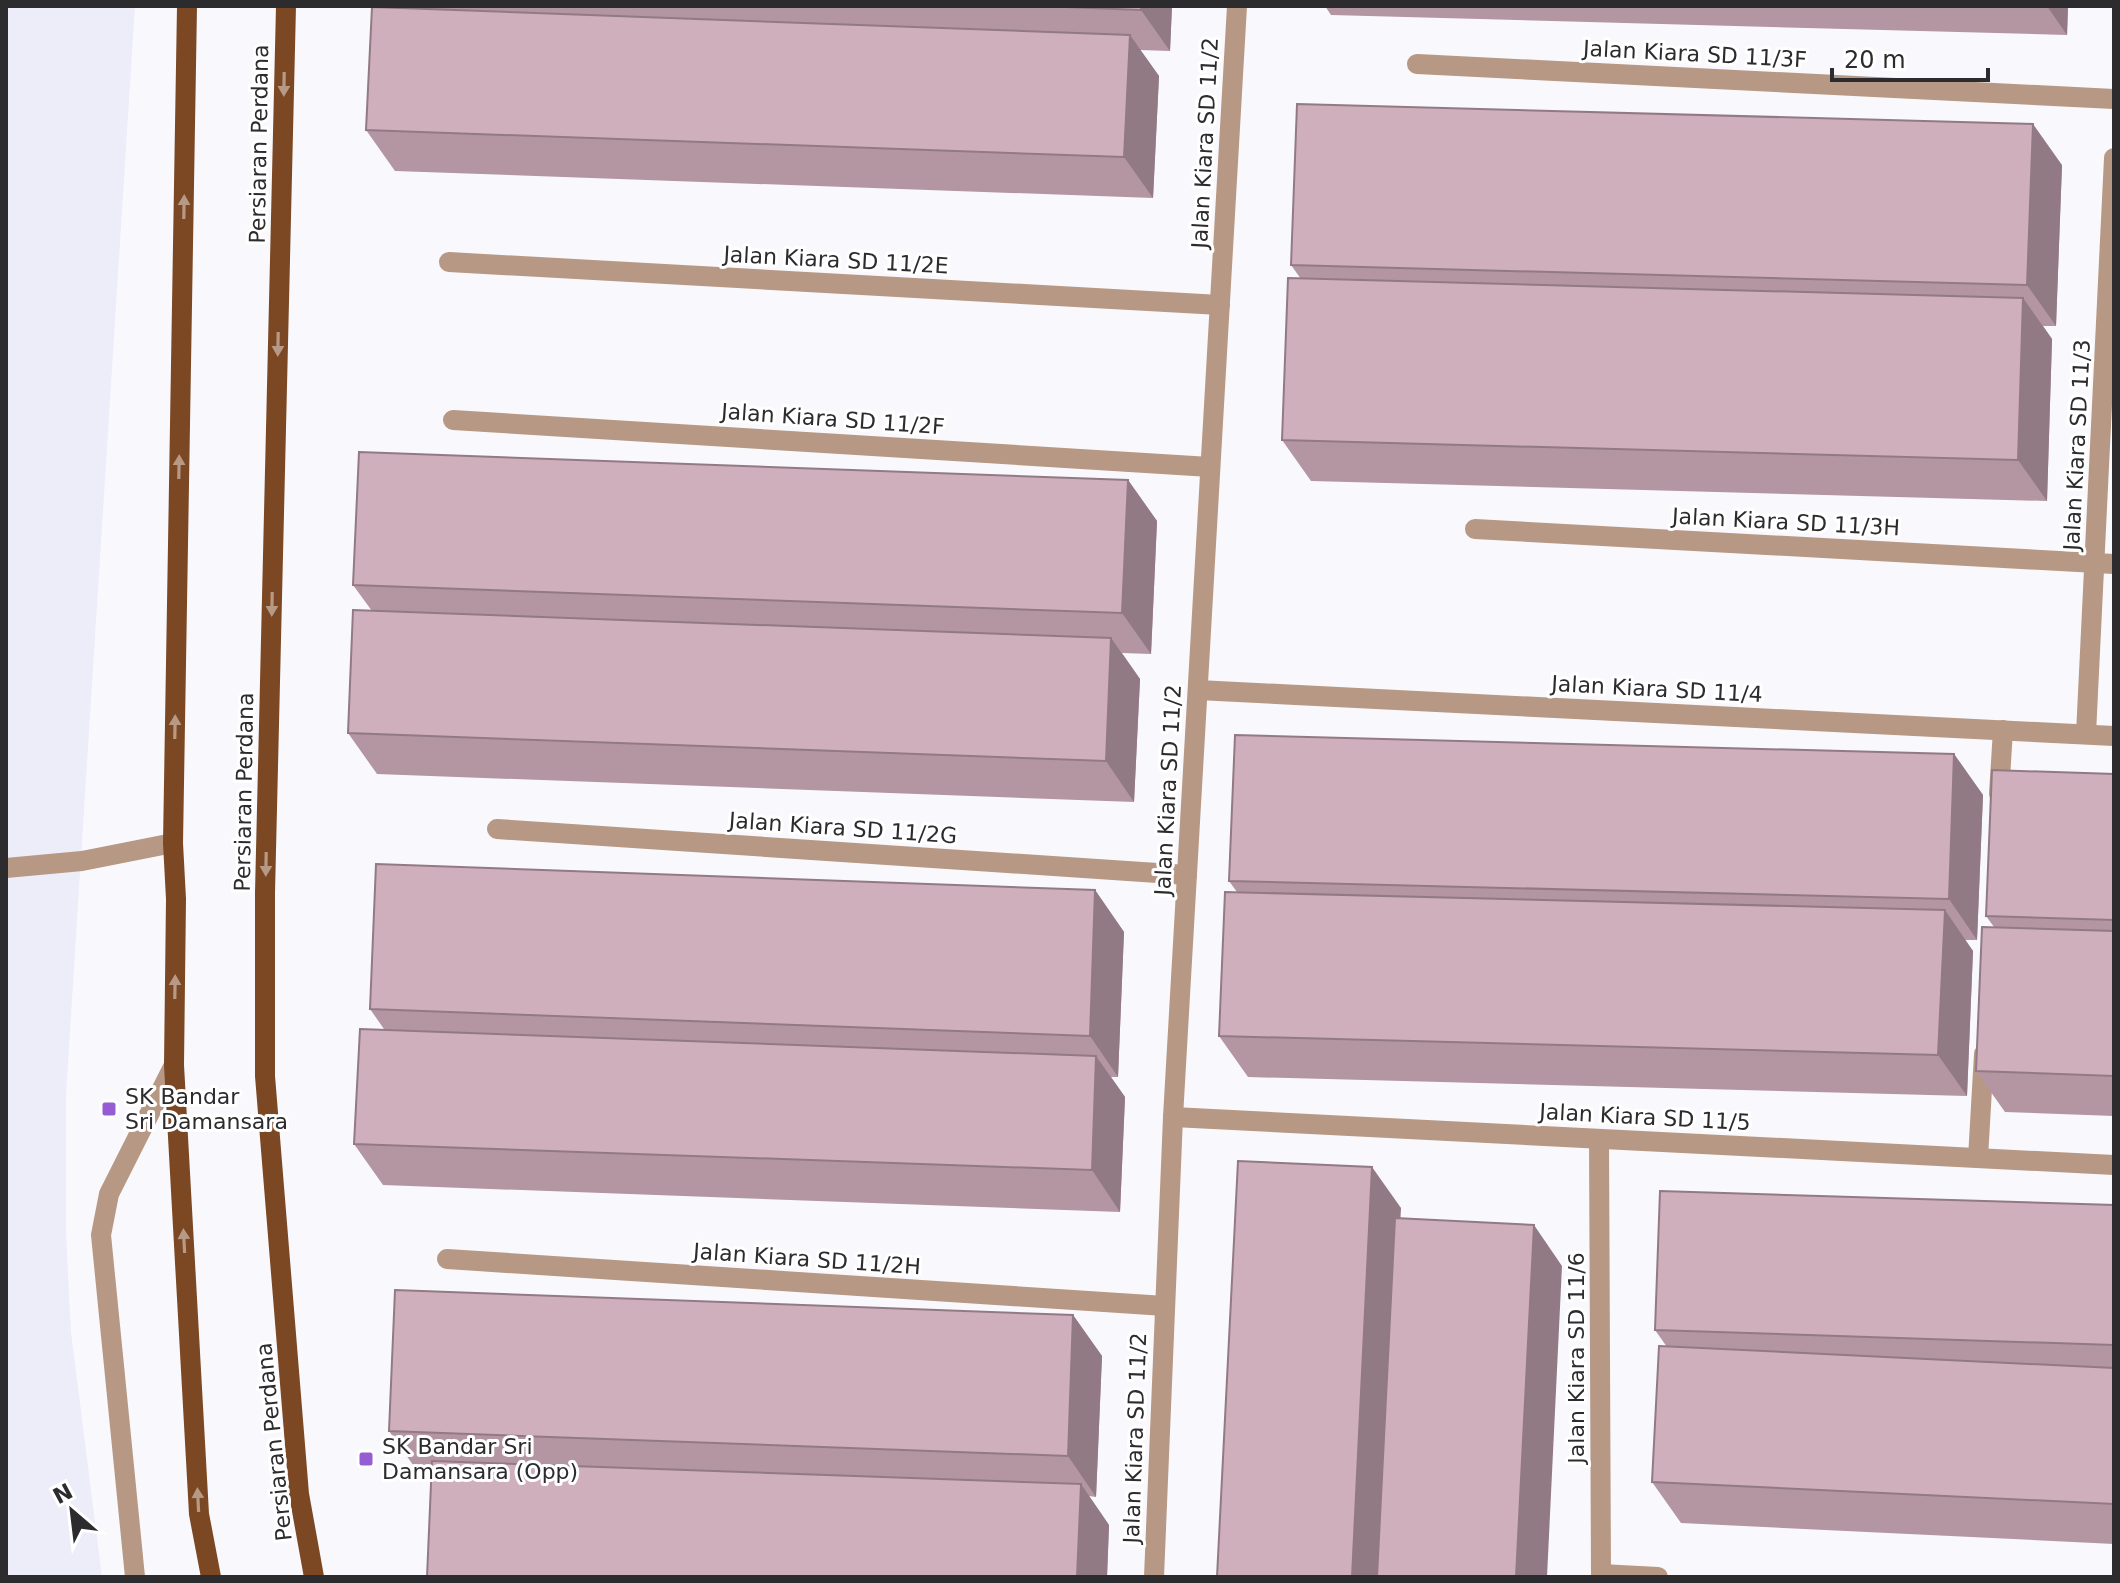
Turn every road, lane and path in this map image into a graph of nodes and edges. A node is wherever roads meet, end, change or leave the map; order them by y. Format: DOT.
graph roads {
  1 [pos="187,6"];
  2 [pos="286,6"];
  3 [pos="1237,6"];
  4 [pos="1417,64"];
  5 [pos="2114,99"];
  6 [pos="2114,158"];
  7 [pos="449,262"];
  8 [pos="1220,305"];
  9 [pos="453,420"];
  10 [pos="1210,467"];
  11 [pos="1475,529"];
  12 [pos="2105,563"];
  13 [pos="1198,690"];
  14 [pos="2003,730"];
  15 [pos="2086,734"];
  16 [pos="2114,736"];
  17 [pos="1998,809"];
  18 [pos="497,829"];
  19 [pos="173,843"];
  20 [pos="6,868"];
  21 [pos="1187,875"];
  22 [pos="1985,1031"];
  23 [pos="174,1065"];
  24 [pos="1173,1117"];
  25 [pos="1599,1139"];
  26 [pos="1978,1158"];
  27 [pos="2114,1165"];
  28 [pos="447,1259"];
  29 [pos="1165,1306"];
  30 [pos="1601,1576"];
  31 [pos="135,1577"];
  32 [pos="211,1577"];
  33 [pos="314,1577"];
  34 [pos="1154,1577"];
  35 [pos="1658,1577"];
  19 -- 1 [label="main road, one-way"];
  2 -- 33 [label="main road, Persiaran Perdana, one-way"];
  3 -- 8 [label="street, Jalan Kiara SD 11/2"];
  4 -- 5 [label="street, Jalan Kiara SD 11/3F"];
  6 -- 12 [label="street, Jalan Kiara SD 11/3"];
  7 -- 8 [label="street, Jalan Kiara SD 11/2E"];
  8 -- 10 [label="street, Jalan Kiara SD 11/2"];
  9 -- 10 [label="street, Jalan Kiara SD 11/2F"];
  10 -- 13 [label="street, Jalan Kiara SD 11/2"];
  11 -- 12 [label="street, Jalan Kiara SD 11/3H"];
  12 -- 15 [label="street, Jalan Kiara SD 11/3"];
  13 -- 14 [label="street, Jalan Kiara SD 11/4"];
  13 -- 21 [label="street, Jalan Kiara SD 11/2"];
  14 -- 15 [label="street, Jalan Kiara SD 11/4"];
  14 -- 17 [label="street"];
  15 -- 16 [label="street, Jalan Kiara SD 11/4"];
  18 -- 21 [label="street, Jalan Kiara SD 11/2G"];
  19 -- 20 [label="street"];
  23 -- 19 [label="main road, one-way"];
  21 -- 24 [label="street, Jalan Kiara SD 11/2"];
  22 -- 26 [label="street"];
  23 -- 31 [label="street"];
  32 -- 23 [label="main road, one-way"];
  24 -- 25 [label="street, Jalan Kiara SD 11/5"];
  24 -- 29 [label="street, Jalan Kiara SD 11/2"];
  25 -- 26 [label="street, Jalan Kiara SD 11/5"];
  25 -- 30 [label="street, Jalan Kiara SD 11/6"];
  26 -- 27 [label="street, Jalan Kiara SD 11/5"];
  28 -- 29 [label="street, Jalan Kiara SD 11/2H"];
  29 -- 34 [label="street, Jalan Kiara SD 11/2"];
  30 -- 35 [label="street"];
}
